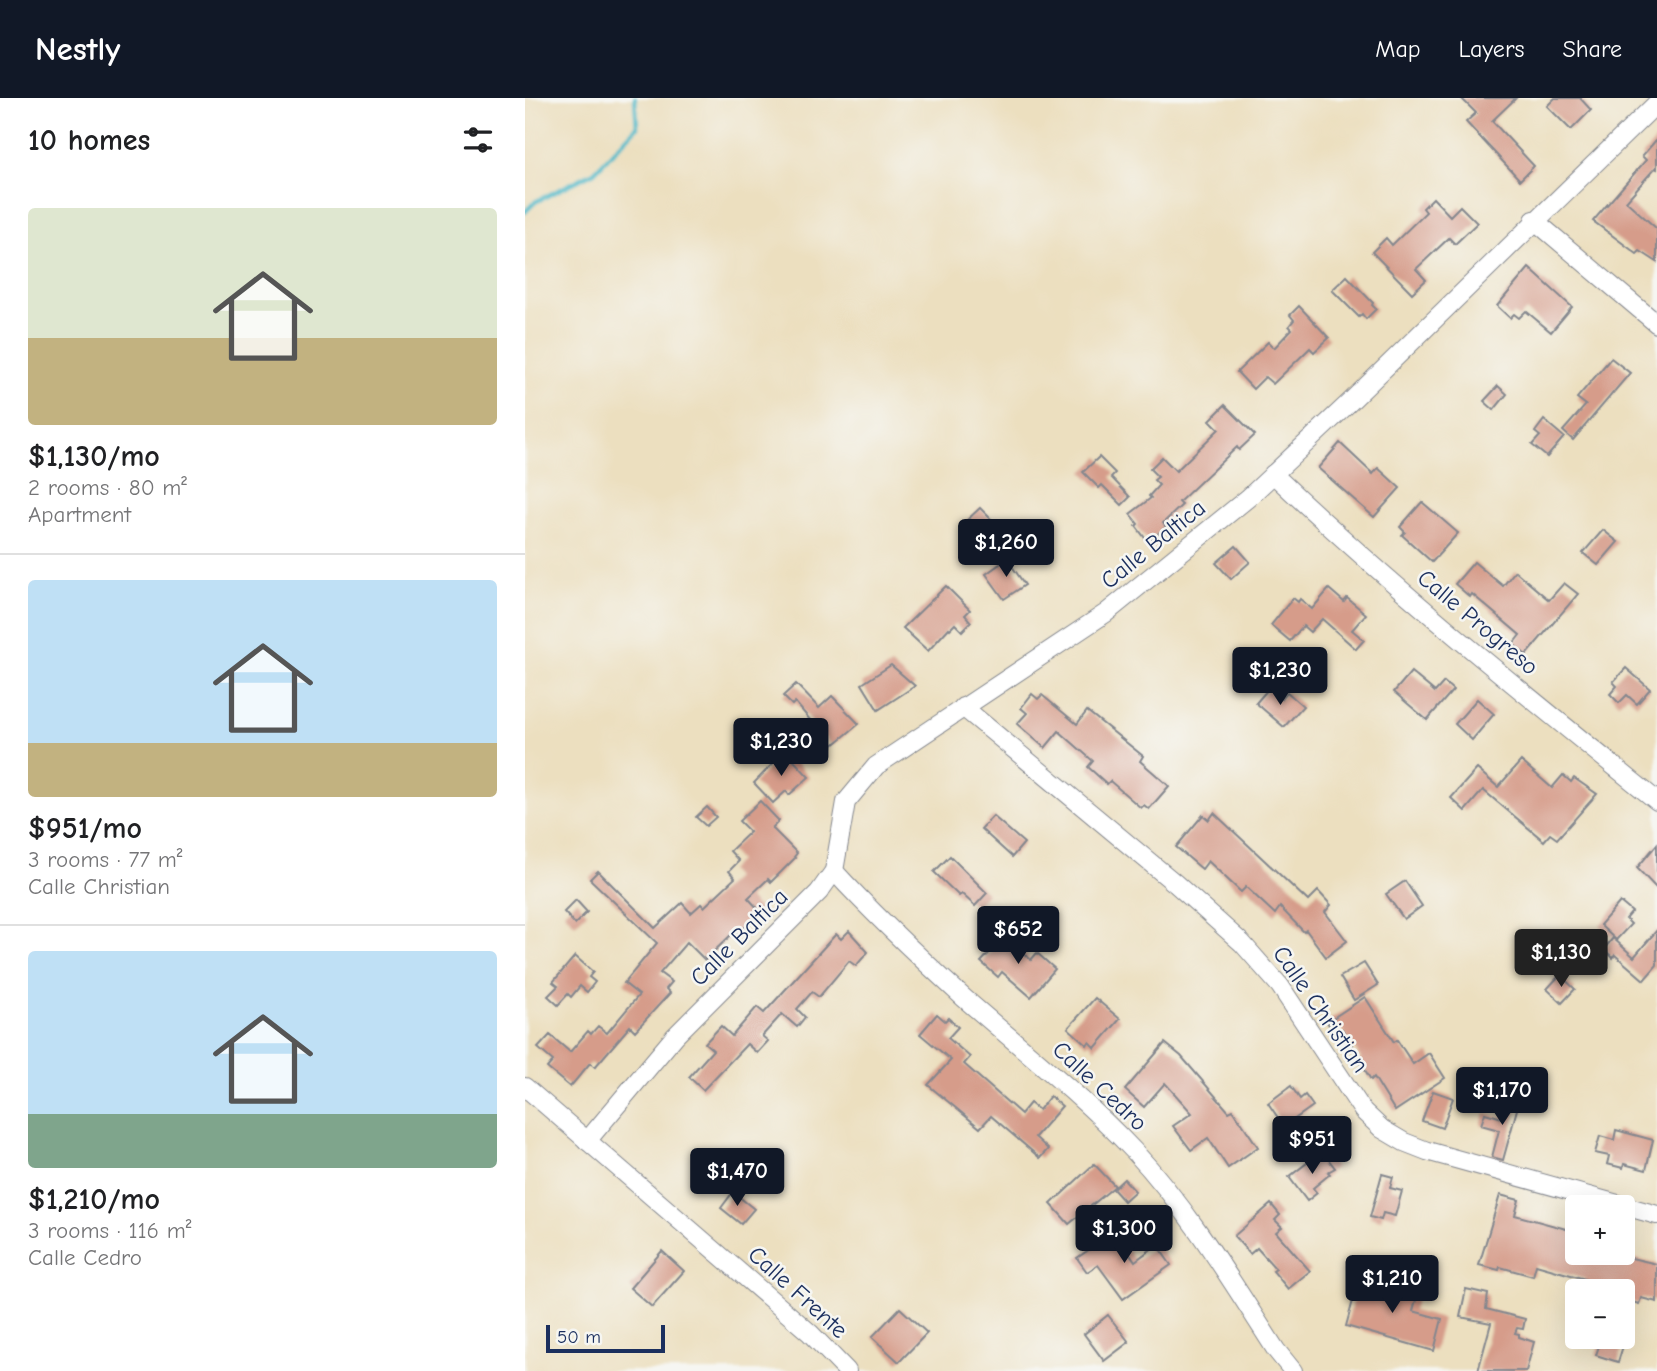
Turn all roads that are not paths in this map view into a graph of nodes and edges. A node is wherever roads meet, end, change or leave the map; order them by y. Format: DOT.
graph roads {
  1 [pos="1657,103"];
  2 [pos="1534,220"];
  3 [pos="1657,324"];
  4 [pos="1273,474"];
  5 [pos="963,707"];
  6 [pos="1657,801"];
  7 [pos="835,871"];
  8 [pos="525,1087"];
  9 [pos="587,1141"];
  10 [pos="1657,1215"];
  11 [pos="847,1371"];
  12 [pos="1293,1371"];
  1 -- 2 [label="street, Calle Baltica"];
  2 -- 3 [label="street"];
  2 -- 4 [label="street, Calle Baltica"];
  4 -- 5 [label="street, Calle Baltica"];
  4 -- 6 [label="street, Calle Progreso"];
  5 -- 7 [label="street, Calle Baltica"];
  5 -- 10 [label="street, Calle Christian"];
  7 -- 9 [label="street, Calle Baltica"];
  7 -- 12 [label="street, Calle Cedro"];
  8 -- 9 [label="street, Calle Frente"];
  9 -- 11 [label="street, Calle Frente"];
}
